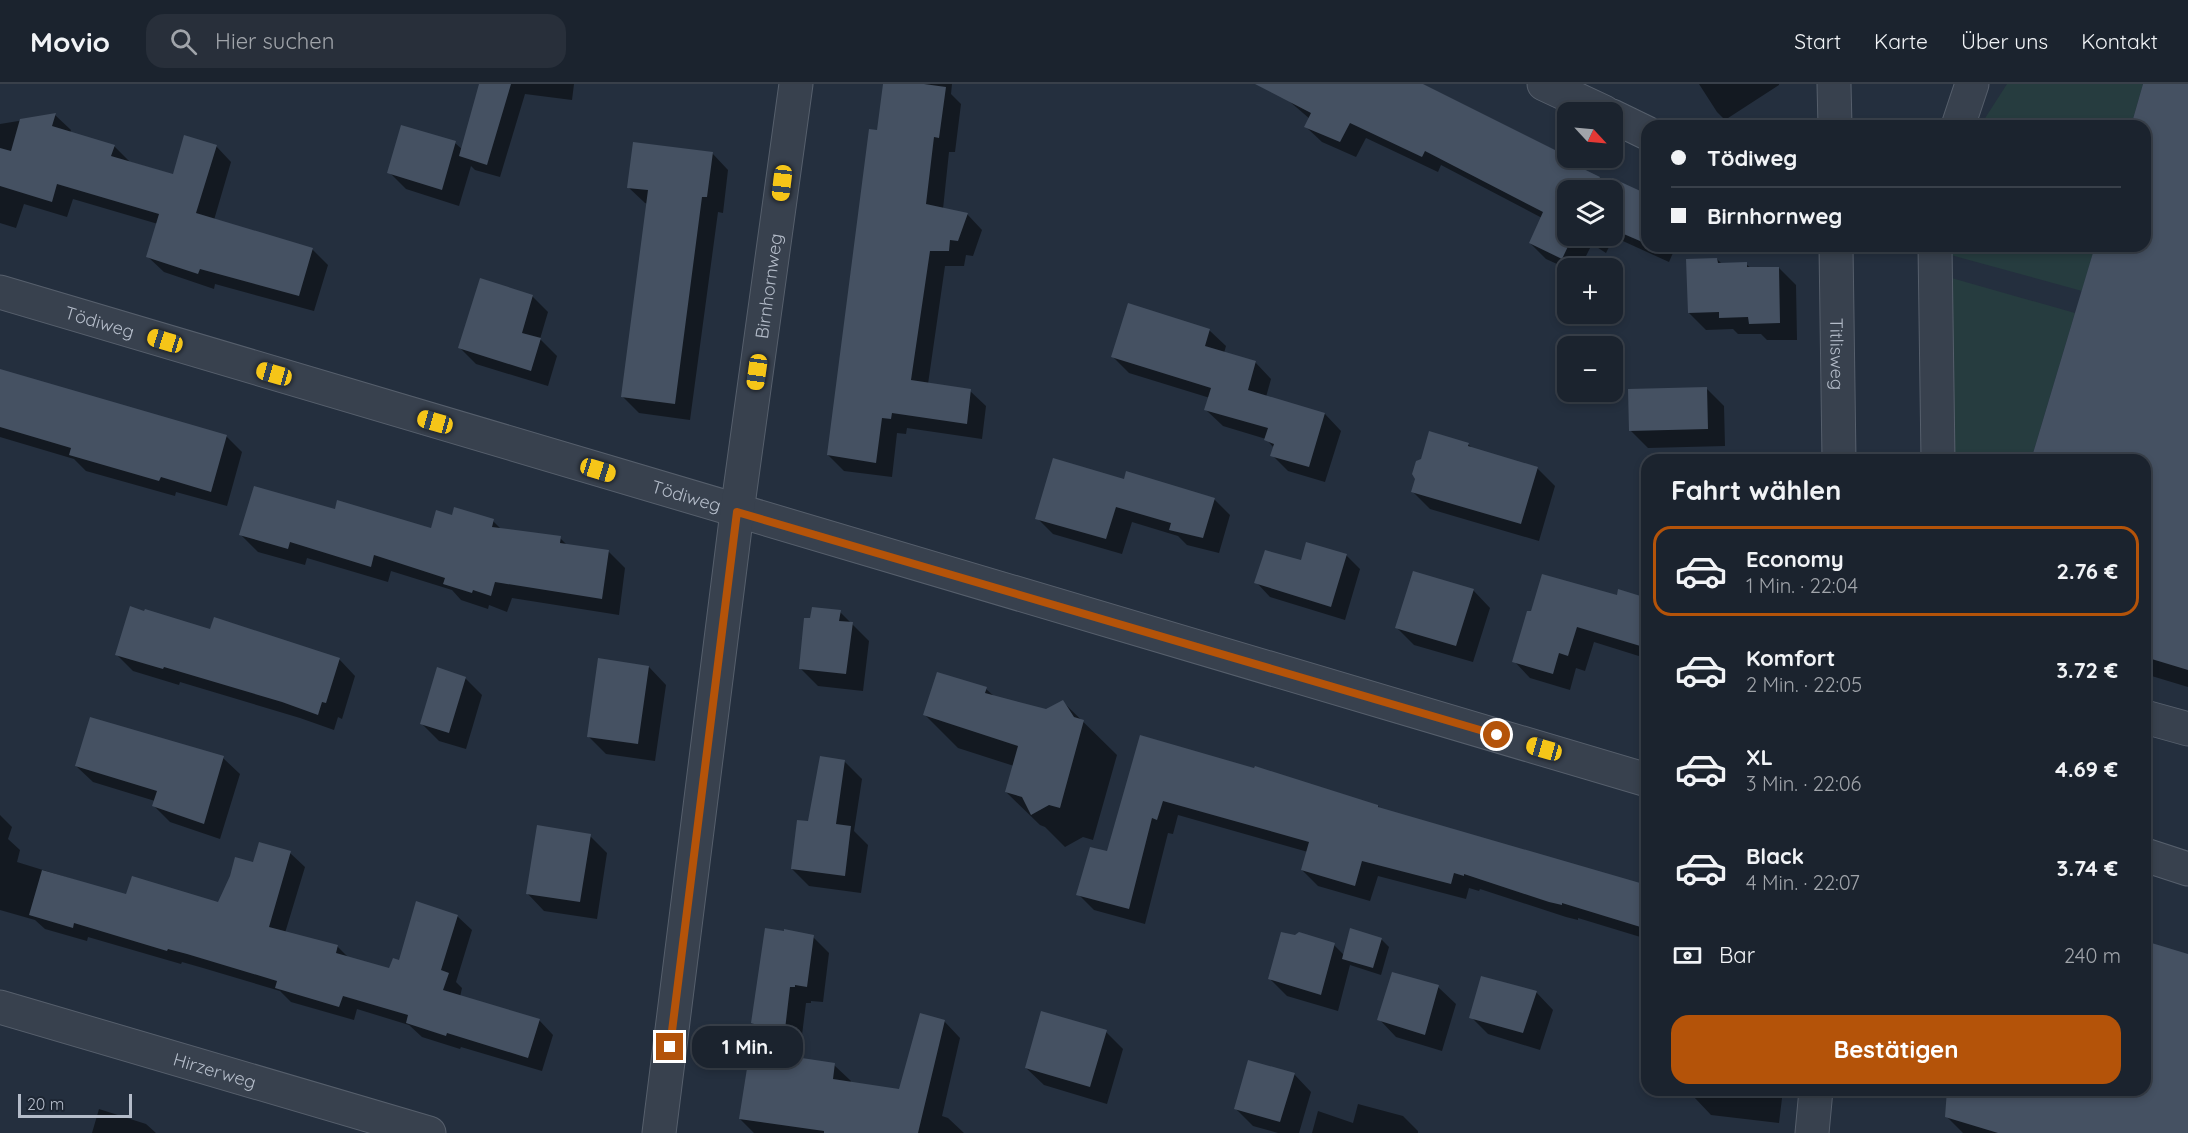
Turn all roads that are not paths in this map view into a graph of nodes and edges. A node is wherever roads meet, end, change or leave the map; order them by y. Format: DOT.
graph roads {
  1 [pos="796,84"];
  2 [pos="1544,84"];
  3 [pos="1834,84"];
  4 [pos="1972,84"];
  5 [pos="1583,102"];
  6 [pos="1835,120"];
  7 [pos="1960,120"];
  8 [pos="1623,121"];
  9 [pos="1641,130"];
  10 [pos="1836,252"];
  11 [pos="1935,252"];
  12 [pos="0,292"];
  13 [pos="1839,454"];
  14 [pos="1938,454"];
  15 [pos="737,512"];
  16 [pos="2151,719"];
  17 [pos="2188,729"];
  18 [pos="1641,778"];
  19 [pos="2151,857"];
  20 [pos="2188,868"];
  21 [pos="0,1007"];
  22 [pos="1815,1096"];
  23 [pos="429,1133"];
  24 [pos="659,1133"];
  25 [pos="1812,1133"];
  1 -- 15 [label="street, Birnhornweg"];
  2 -- 5 [label="street"];
  3 -- 6 [label="street"];
  4 -- 7 [label="street"];
  8 -- 9 [label="street"];
  10 -- 13 [label="street, Titlisweg"];
  11 -- 14 [label="street"];
  12 -- 15 [label="street, Tödiweg"];
  15 -- 18 [label="street, Tödiweg"];
  15 -- 24 [label="street, Birnhornweg"];
  16 -- 17 [label="street"];
  19 -- 20 [label="street"];
  21 -- 23 [label="street, Hirzerweg"];
  22 -- 25 [label="street"];
}
